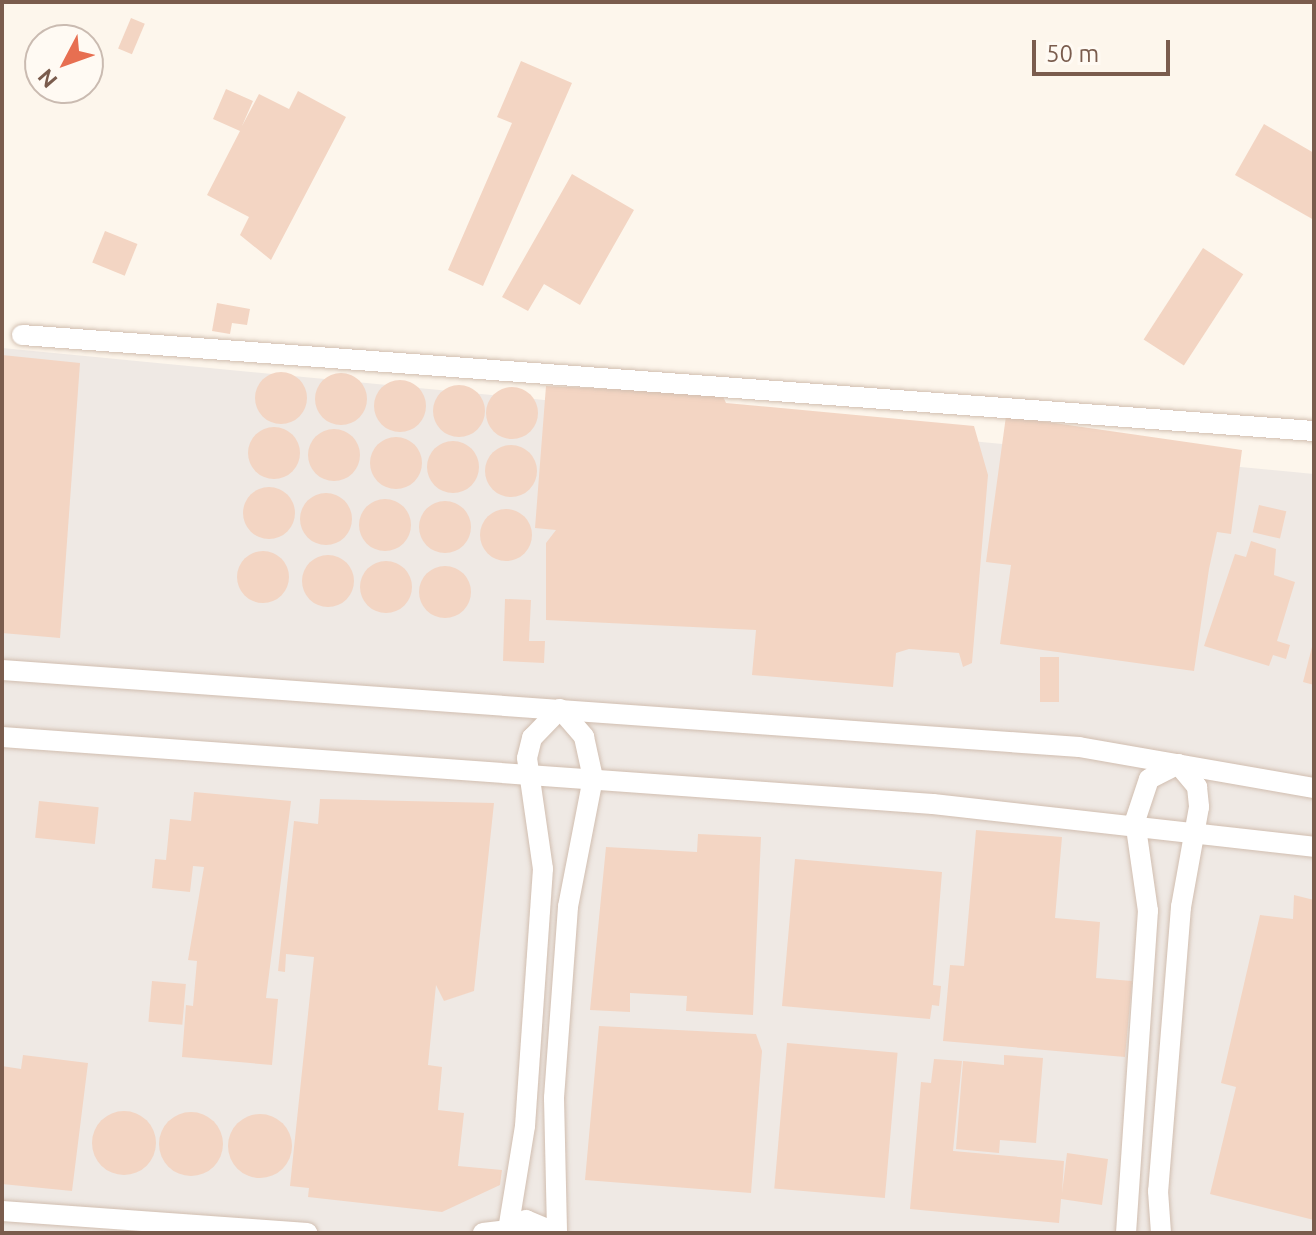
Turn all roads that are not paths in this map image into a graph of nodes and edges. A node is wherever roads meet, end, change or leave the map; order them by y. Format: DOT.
graph roads {
  1 [pos="22,335"];
  2 [pos="1314,431"];
  3 [pos="2,670"];
  4 [pos="560,709"];
  5 [pos="2,737"];
  6 [pos="1178,764"];
  7 [pos="528,773"];
  8 [pos="593,778"];
  9 [pos="1314,788"];
  10 [pos="1135,821"];
  11 [pos="1198,828"];
  12 [pos="1314,847"];
  13 [pos="2,1211"];
  14 [pos="507,1231"];
  15 [pos="307,1233"];
  16 [pos="483,1233"];
  17 [pos="556,1233"];
  18 [pos="1126,1233"];
  19 [pos="1161,1233"];
  1 -- 2 [label="street"];
  3 -- 4 [label="street"];
  4 -- 6 [label="street"];
  4 -- 7 [label="street"];
  4 -- 8 [label="street"];
  5 -- 7 [label="street"];
  6 -- 9 [label="street"];
  6 -- 10 [label="street"];
  6 -- 11 [label="street"];
  7 -- 8 [label="street"];
  7 -- 14 [label="street"];
  8 -- 10 [label="street"];
  8 -- 17 [label="street"];
  10 -- 11 [label="street"];
  10 -- 18 [label="street"];
  11 -- 12 [label="street"];
  11 -- 19 [label="street"];
  13 -- 15 [label="street"];
  14 -- 16 [label="street"];
  14 -- 17 [label="street"];
}
